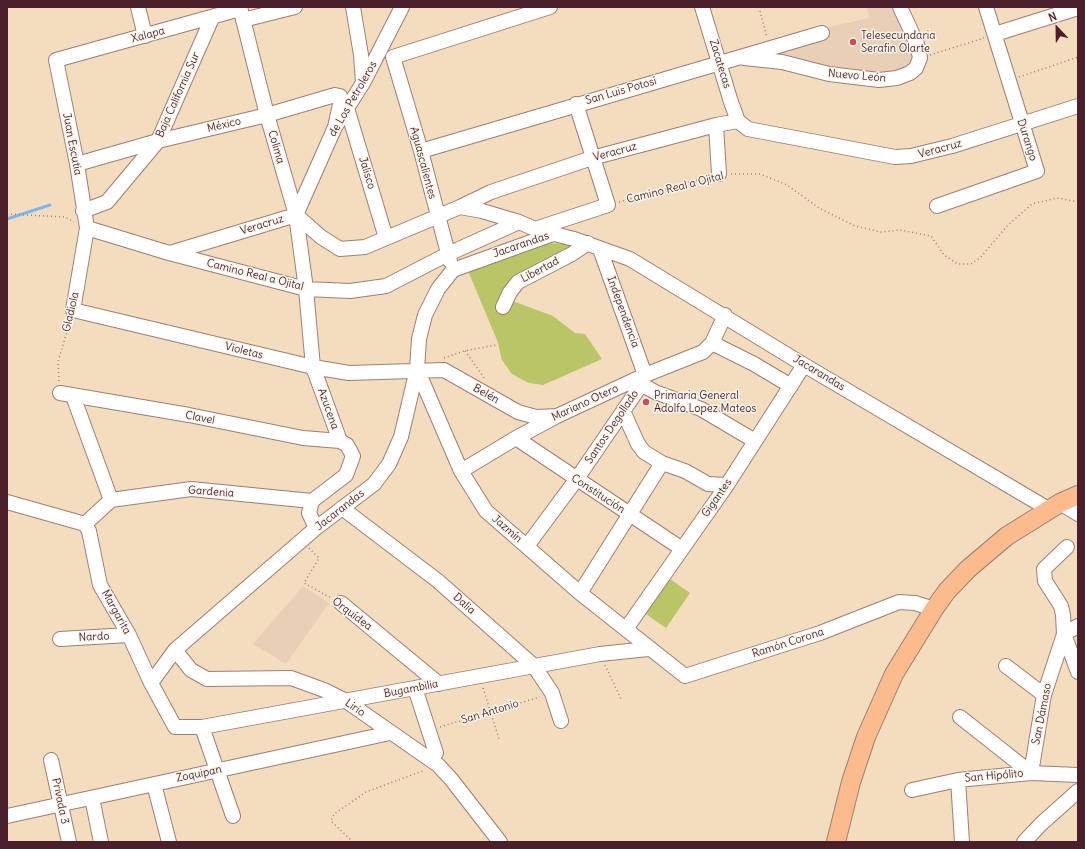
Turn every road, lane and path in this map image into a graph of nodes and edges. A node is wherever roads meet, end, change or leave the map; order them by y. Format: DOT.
graph roads {
  1 [pos="138,7"];
  2 [pos="295,7"];
  3 [pos="352,7"];
  4 [pos="402,7"];
  5 [pos="550,7"];
  6 [pos="702,7"];
  7 [pos="759,7"];
  8 [pos="900,7"];
  9 [pos="986,7"];
  10 [pos="1078,8"];
  11 [pos="1063,10"];
  12 [pos="241,12"];
  13 [pos="212,18"];
  14 [pos="822,33"];
  15 [pos="995,34"];
  16 [pos="145,36"];
  17 [pos="770,48"];
  18 [pos="1078,57"];
  19 [pos="739,58"];
  20 [pos="920,58"];
  21 [pos="56,60"];
  22 [pos="720,62"];
  23 [pos="1010,80"];
  24 [pos="363,83"];
  25 [pos="576,104"];
  26 [pos="1078,106"];
  27 [pos="348,108"];
  28 [pos="267,115"];
  29 [pos="738,121"];
  30 [pos="1021,123"];
  31 [pos="716,125"];
  32 [pos="335,127"];
  33 [pos="158,141"];
  34 [pos="421,151"];
  35 [pos="592,158"];
  36 [pos="77,164"];
  37 [pos="719,174"];
  38 [pos="1078,202"];
  39 [pos="608,205"];
  40 [pos="937,206"];
  41 [pos="460,208"];
  42 [pos="83,211"];
  43 [pos="7,214"];
  44 [pos="296,215"];
  45 [pos="438,216"];
  46 [pos="519,222"];
  47 [pos="535,228"];
  48 [pos="87,229"];
  49 [pos="554,234"];
  50 [pos="386,238"];
  51 [pos="594,246"];
  52 [pos="169,253"];
  53 [pos="448,254"];
  54 [pos="453,270"];
  55 [pos="306,289"];
  56 [pos="503,307"];
  57 [pos="73,310"];
  58 [pos="725,315"];
  59 [pos="712,343"];
  60 [pos="496,345"];
  61 [pos="464,350"];
  62 [pos="444,358"];
  63 [pos="804,365"];
  64 [pos="313,368"];
  65 [pos="417,369"];
  66 [pos="640,380"];
  67 [pos="489,384"];
  68 [pos="791,386"];
  69 [pos="66,394"];
  70 [pos="623,411"];
  71 [pos="557,416"];
  72 [pos="516,438"];
  73 [pos="755,441"];
  74 [pos="340,442"];
  75 [pos="662,463"];
  76 [pos="461,471"];
  77 [pos="576,480"];
  78 [pos="727,485"];
  79 [pos="1078,495"];
  80 [pos="111,500"];
  81 [pos="312,501"];
  82 [pos="7,502"];
  83 [pos="1055,506"];
  84 [pos="342,508"];
  85 [pos="1078,513"];
  86 [pos="630,515"];
  87 [pos="85,524"];
  88 [pos="316,528"];
  89 [pos="301,542"];
  90 [pos="527,546"];
  91 [pos="1067,547"];
  92 [pos="682,549"];
  93 [pos="580,593"];
  94 [pos="341,603"];
  95 [pos="934,609"];
  96 [pos="1078,626"];
  97 [pos="626,629"];
  98 [pos="1064,634"];
  99 [pos="129,635"];
  100 [pos="60,639"];
  101 [pos="648,649"];
  102 [pos="175,650"];
  103 [pos="600,654"];
  104 [pos="534,666"];
  105 [pos="1006,666"];
  106 [pos="1078,672"];
  107 [pos="479,677"];
  108 [pos="151,683"];
  109 [pos="439,684"];
  110 [pos="414,688"];
  111 [pos="552,693"];
  112 [pos="1044,695"];
  113 [pos="620,699"];
  114 [pos="346,702"];
  115 [pos="491,712"];
  116 [pos="960,717"];
  117 [pos="560,721"];
  118 [pos="202,727"];
  119 [pos="175,728"];
  120 [pos="428,730"];
  121 [pos="390,733"];
  122 [pos="499,739"];
  123 [pos="51,760"];
  124 [pos="434,762"];
  125 [pos="216,770"];
  126 [pos="1031,773"];
  127 [pos="1078,775"];
  128 [pos="958,780"];
  129 [pos="154,784"];
  130 [pos="912,790"];
  131 [pos="1078,791"];
  132 [pos="92,798"];
  133 [pos="60,804"];
  134 [pos="7,816"];
  135 [pos="233,816"];
  136 [pos="69,842"];
  137 [pos="101,842"];
  138 [pos="169,842"];
  139 [pos="354,842"];
  140 [pos="500,842"];
  141 [pos="836,842"];
  142 [pos="962,842"];
  143 [pos="1024,842"];
  1 -- 16 [label="street"];
  2 -- 12 [label="street, Xalapa"];
  3 -- 24 [label="street"];
  4 -- 24 [label="street, de Los Petroleros"];
  5 -- 34 [label="street, Aguascalientes"];
  6 -- 22 [label="street, Zacatecas"];
  7 -- 17 [label="path"];
  8 -- 20 [label="street"];
  9 -- 15 [label="street, Durango"];
  10 -- 11 [label="street"];
  11 -- 15 [label="street"];
  12 -- 13 [label="street, Xalapa"];
  12 -- 28 [label="street, Colima"];
  13 -- 16 [label="street, Xalapa"];
  13 -- 33 [label="street, Baja California Sur"];
  14 -- 17 [label="street, San Luis Potosí"];
  15 -- 20 [label="path"];
  15 -- 23 [label="street, Durango"];
  16 -- 21 [label="street, Xalapa"];
  17 -- 19 [label="street, San Luis Potosí"];
  18 -- 23 [label="path"];
  19 -- 20 [label="street, Nuevo León"];
  19 -- 22 [label="street, San Luis Potosí"];
  21 -- 36 [label="street, Juan Escutia"];
  22 -- 25 [label="street, San Luis Potosí"];
  22 -- 29 [label="street, Zacatecas"];
  23 -- 30 [label="street, Durango"];
  24 -- 27 [label="street, de Los Petroleros"];
  25 -- 34 [label="street, San Luis Potosí"];
  25 -- 35 [label="street"];
  26 -- 30 [label="street, Veracruz"];
  27 -- 32 [label="street, de Los Petroleros"];
  27 -- 50 [label="street, Jalisco"];
  28 -- 32 [label="street, México"];
  28 -- 33 [label="street, México"];
  28 -- 44 [label="street, Colima"];
  29 -- 30 [label="street, Veracruz"];
  29 -- 31 [label="street, Veracruz"];
  30 -- 40 [label="street, Durango"];
  31 -- 35 [label="street, Veracruz"];
  31 -- 37 [label="street"];
  32 -- 44 [label="street, de Los Petroleros"];
  33 -- 36 [label="street, México"];
  33 -- 42 [label="street, Baja California Sur"];
  34 -- 45 [label="street, Aguascalientes"];
  35 -- 39 [label="street"];
  35 -- 41 [label="street, Veracruz"];
  36 -- 42 [label="street, Juan Escutia"];
  37 -- 38 [label="path, Camino Real a Ojital"];
  37 -- 39 [label="path, Camino Real a Ojital"];
  39 -- 47 [label="street"];
  41 -- 45 [label="street, Veracruz"];
  41 -- 46 [label="street"];
  42 -- 48 [label="street, Juan Escutia"];
  43 -- 48 [label="path"];
  44 -- 50 [label="street, Veracruz"];
  44 -- 52 [label="street, Veracruz"];
  44 -- 55 [label="street, Colima"];
  45 -- 50 [label="street, Veracruz"];
  45 -- 53 [label="street, Aguascalientes"];
  46 -- 47 [label="street"];
  46 -- 53 [label="street, Camino Real a Ojital"];
  47 -- 49 [label="street"];
  48 -- 52 [label="street, Camino Real a Ojital"];
  48 -- 57 [label="street, Gladiola"];
  49 -- 51 [label="street, Jacarandas"];
  49 -- 54 [label="street, Jacarandas"];
  51 -- 56 [label="street, Libertad"];
  51 -- 58 [label="street, Jacarandas"];
  51 -- 66 [label="street, Independencia"];
  52 -- 55 [label="street, Camino Real a Ojital"];
  53 -- 54 [label="street, Aguascalientes"];
  53 -- 55 [label="street, Camino Real a Ojital"];
  54 -- 65 [label="street, Jacarandas"];
  55 -- 64 [label="street, Azucena"];
  57 -- 64 [label="street, Violetas"];
  57 -- 69 [label="path, Gladiola"];
  58 -- 59 [label="street, Mariano Otero"];
  58 -- 63 [label="street, Jacarandas"];
  59 -- 66 [label="street, Mariano Otero"];
  59 -- 68 [label="street"];
  60 -- 61 [label="path"];
  61 -- 62 [label="path"];
  61 -- 67 [label="path"];
  63 -- 68 [label="street, Gigantes"];
  63 -- 83 [label="street, Jacarandas"];
  64 -- 65 [label="street, Violetas"];
  64 -- 74 [label="street, Azucena"];
  65 -- 71 [label="street, Belén"];
  65 -- 76 [label="street, Jazmín"];
  65 -- 84 [label="street, Jacarandas"];
  66 -- 70 [label="street, Santos Degollado"];
  66 -- 71 [label="street, Mariano Otero"];
  66 -- 73 [label="street"];
  68 -- 73 [label="street, Gigantes"];
  69 -- 74 [label="street, Clavel"];
  69 -- 80 [label="street"];
  70 -- 75 [label="street"];
  70 -- 77 [label="street, Santos Degollado"];
  71 -- 72 [label="street, Mariano Otero"];
  72 -- 76 [label="street, Mariano Otero"];
  72 -- 77 [label="street, Constitución"];
  73 -- 78 [label="street, Gigantes"];
  74 -- 81 [label="street, Azucena"];
  75 -- 78 [label="street"];
  75 -- 86 [label="street"];
  76 -- 90 [label="street, Jazmín"];
  77 -- 86 [label="street, Constitución"];
  77 -- 90 [label="street, Santos Degollado"];
  78 -- 92 [label="street, Gigantes"];
  79 -- 83 [label="main road"];
  80 -- 81 [label="street, Gardenia"];
  80 -- 87 [label="street"];
  81 -- 88 [label="street"];
  82 -- 87 [label="street"];
  83 -- 85 [label="street, Jacarandas"];
  83 -- 95 [label="main road"];
  84 -- 88 [label="street, Jacarandas"];
  84 -- 104 [label="street, Dalia"];
  86 -- 92 [label="street, Constitución"];
  86 -- 93 [label="street"];
  87 -- 99 [label="street, Margarita"];
  88 -- 89 [label="street, Jacarandas"];
  89 -- 94 [label="path, Orquídea"];
  89 -- 102 [label="street, Jacarandas"];
  90 -- 93 [label="street, Jazmín"];
  91 -- 98 [label="street"];
  92 -- 97 [label="street, Gigantes"];
  93 -- 97 [label="street, Jazmín"];
  94 -- 109 [label="street, Orquídea"];
  95 -- 101 [label="street, Ramón Corona"];
  95 -- 141 [label="main road"];
  96 -- 98 [label="street"];
  97 -- 101 [label="street, Jazmín"];
  98 -- 106 [label="street"];
  98 -- 112 [label="street, San Dámaso"];
  99 -- 100 [label="street, Nardo"];
  99 -- 108 [label="street, Margarita"];
  101 -- 103 [label="street, Bugambilia"];
  102 -- 108 [label="street, Jacarandas"];
  102 -- 114 [label="street, Lirio"];
  103 -- 104 [label="street, Bugambilia"];
  103 -- 113 [label="path"];
  104 -- 107 [label="street, Bugambilia"];
  104 -- 111 [label="street, Dalia"];
  105 -- 112 [label="street"];
  107 -- 109 [label="street, Bugambilia"];
  107 -- 115 [label="path"];
  108 -- 119 [label="street, Margarita"];
  109 -- 110 [label="street, Bugambilia"];
  110 -- 114 [label="street, Bugambilia"];
  110 -- 120 [label="street"];
  111 -- 115 [label="path, San Antonio"];
  111 -- 117 [label="street, Dalia"];
  112 -- 126 [label="street, San Dámaso"];
  114 -- 118 [label="street, Bugambilia"];
  114 -- 121 [label="street, Lirio"];
  115 -- 120 [label="path, San Antonio"];
  115 -- 122 [label="path"];
  116 -- 126 [label="street"];
  118 -- 119 [label="street, Bugambilia"];
  118 -- 125 [label="street"];
  120 -- 124 [label="street"];
  121 -- 124 [label="street, Lirio"];
  121 -- 125 [label="street, Zoquipan"];
  123 -- 133 [label="street, Privada 3"];
  124 -- 139 [label="path"];
  124 -- 140 [label="street, Lirio"];
  125 -- 129 [label="street, Zoquipan"];
  125 -- 135 [label="street"];
  126 -- 127 [label="street, San Hipólito"];
  126 -- 128 [label="street, San Hipólito"];
  128 -- 130 [label="street, San Hipólito"];
  128 -- 142 [label="street"];
  129 -- 132 [label="street, Zoquipan"];
  129 -- 138 [label="street"];
  131 -- 143 [label="street"];
  132 -- 133 [label="street, Zoquipan"];
  132 -- 137 [label="street"];
  133 -- 134 [label="street, Zoquipan"];
  133 -- 136 [label="street, Privada 3"];
}
